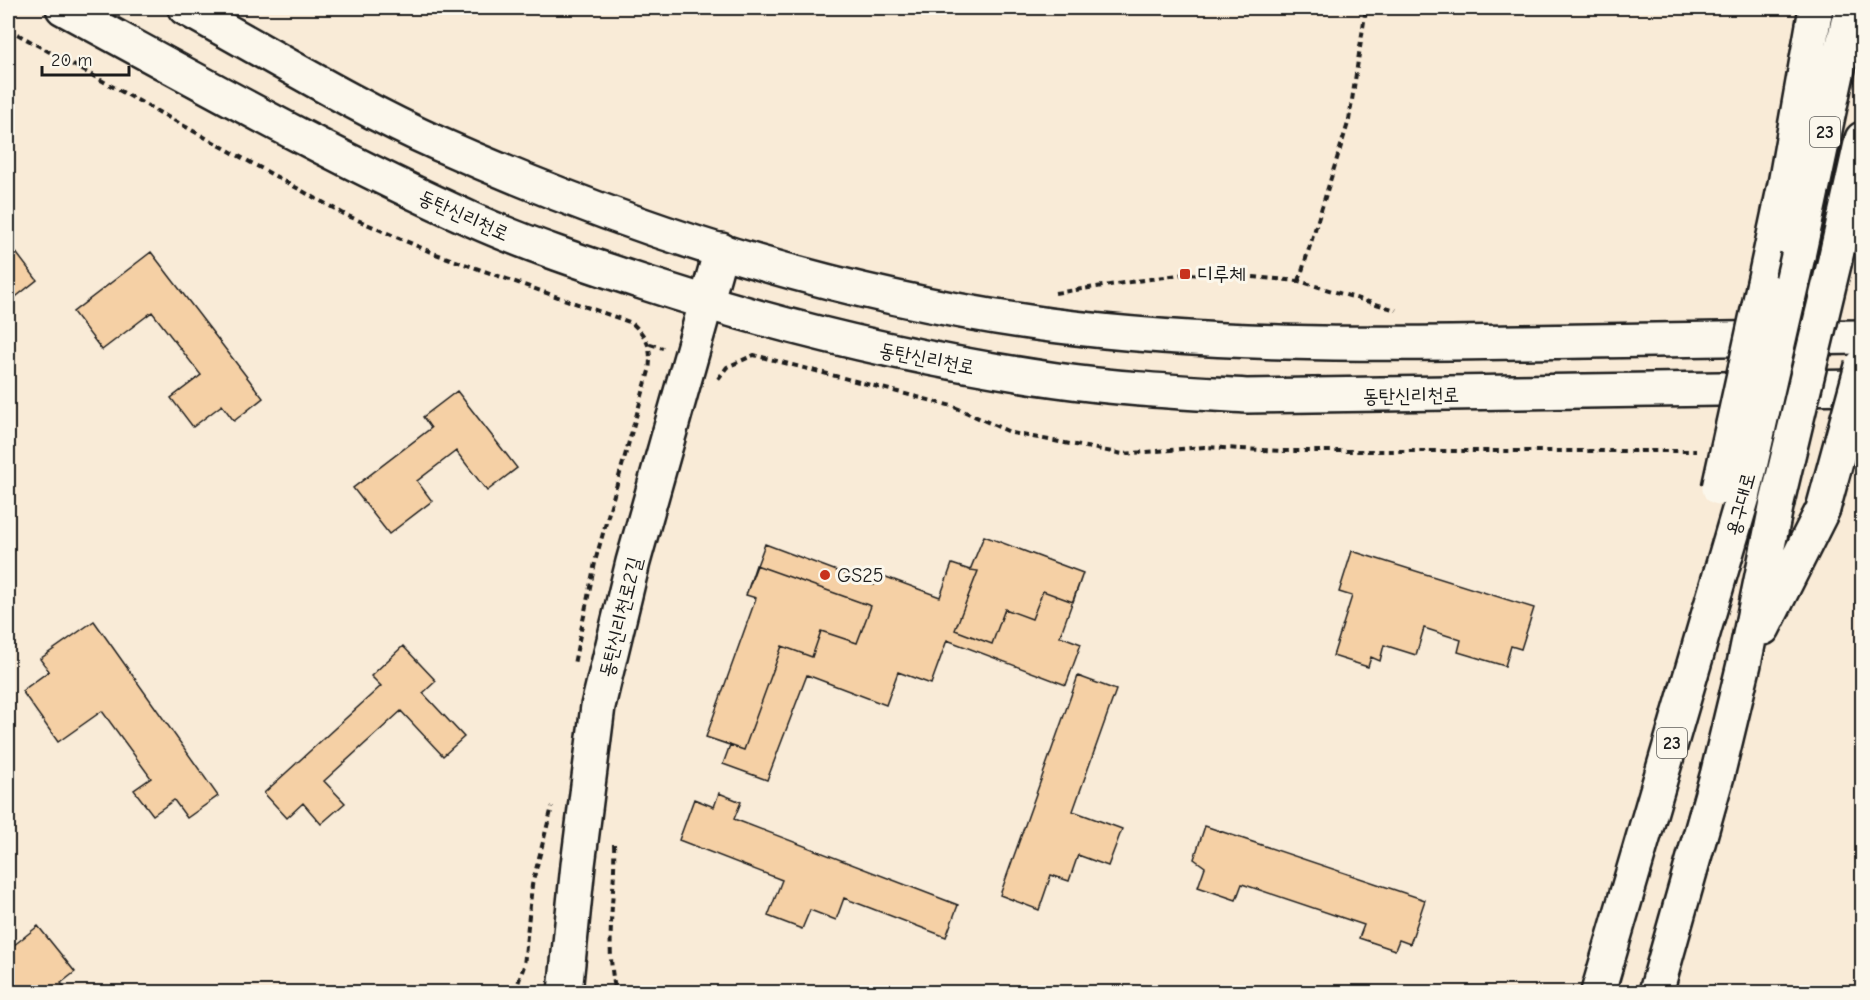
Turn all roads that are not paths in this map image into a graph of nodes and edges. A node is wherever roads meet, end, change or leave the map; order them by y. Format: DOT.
graph roads {
  1 [pos="63,8"];
  2 [pos="185,8"];
  3 [pos="1816,8"];
  4 [pos="1851,8"];
  5 [pos="1863,139"];
  6 [pos="721,250"];
  7 [pos="1785,255"];
  8 [pos="706,303"];
  9 [pos="1863,337"];
  10 [pos="1863,366"];
  11 [pos="1863,387"];
  12 [pos="1744,664"];
  13 [pos="565,993"];
  14 [pos="1598,993"];
  15 [pos="1656,993"];
  1 -- 8 [label="main road, 동탄신리천로"];
  2 -- 6 [label="main road"];
  3 -- 7 [label="main road"];
  4 -- 7 [label="main road, 용구대로 / 23"];
  5 -- 12 [label="main road, 용구대로 / 23, bridge"];
  6 -- 8 [label="main road, 동탄신리천로2길"];
  6 -- 9 [label="main road"];
  7 -- 14 [label="main road, 용구대로 / 23, bridge"];
  8 -- 11 [label="main road, 동탄신리천로"];
  8 -- 13 [label="main road, 동탄신리천로2길"];
  10 -- 12 [label="main road, bridge"];
  12 -- 15 [label="main road, 용구대로 / 23"];
}
